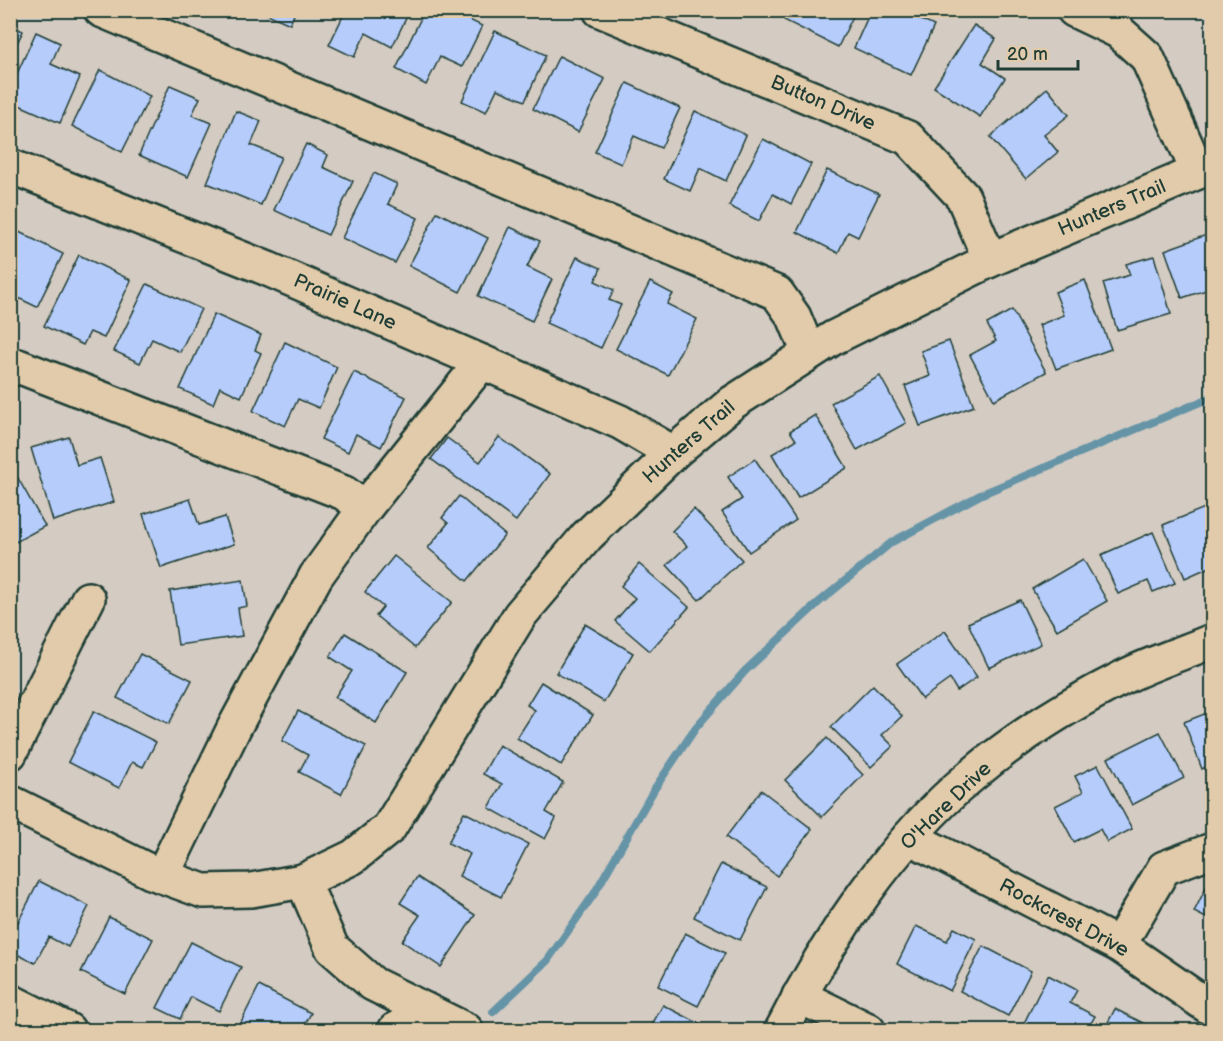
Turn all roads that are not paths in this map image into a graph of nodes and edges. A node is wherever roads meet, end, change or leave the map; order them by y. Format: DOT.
graph roads {
  1 [pos="101,10"];
  2 [pos="600,10"];
  3 [pos="1074,10"];
  4 [pos="10,166"];
  5 [pos="1205,169"];
  6 [pos="990,260"];
  7 [pos="809,353"];
  8 [pos="482,362"];
  9 [pos="10,370"];
  10 [pos="673,453"];
  11 [pos="365,508"];
  12 [pos="88,599"];
  13 [pos="1212,641"];
  14 [pos="10,753"];
  15 [pos="10,802"];
  16 [pos="909,837"];
  17 [pos="1212,850"];
  18 [pos="162,876"];
  19 [pos="303,881"];
  20 [pos="1119,945"];
  21 [pos="799,996"];
  22 [pos="10,1002"];
  23 [pos="1212,1009"];
  24 [pos="425,1010"];
  25 [pos="68,1030"];
  26 [pos="395,1030"];
  27 [pos="466,1030"];
  28 [pos="782,1030"];
  29 [pos="868,1030"];
  1 -- 7 [label="street"];
  2 -- 6 [label="street, Button Drive"];
  3 -- 5 [label="street"];
  4 -- 8 [label="street, Prairie Lane"];
  5 -- 6 [label="street, Hunters Trail"];
  6 -- 7 [label="street, Hunters Trail"];
  7 -- 10 [label="street, Hunters Trail"];
  8 -- 10 [label="street, Prairie Lane"];
  8 -- 11 [label="street"];
  9 -- 11 [label="street"];
  10 -- 19 [label="street, Hunters Trail"];
  11 -- 18 [label="street"];
  12 -- 14 [label="street"];
  13 -- 16 [label="street, O'Hare Drive"];
  15 -- 18 [label="street, Hunters Trail"];
  16 -- 20 [label="street, Rockcrest Drive"];
  16 -- 21 [label="street, O'Hare Drive"];
  17 -- 20 [label="street"];
  18 -- 19 [label="street, Hunters Trail"];
  19 -- 24 [label="street"];
  20 -- 23 [label="street, Rockcrest Drive"];
  21 -- 28 [label="street, O'Hare Drive"];
  21 -- 29 [label="street"];
  22 -- 25 [label="street"];
  24 -- 26 [label="street"];
  24 -- 27 [label="street"];
}
